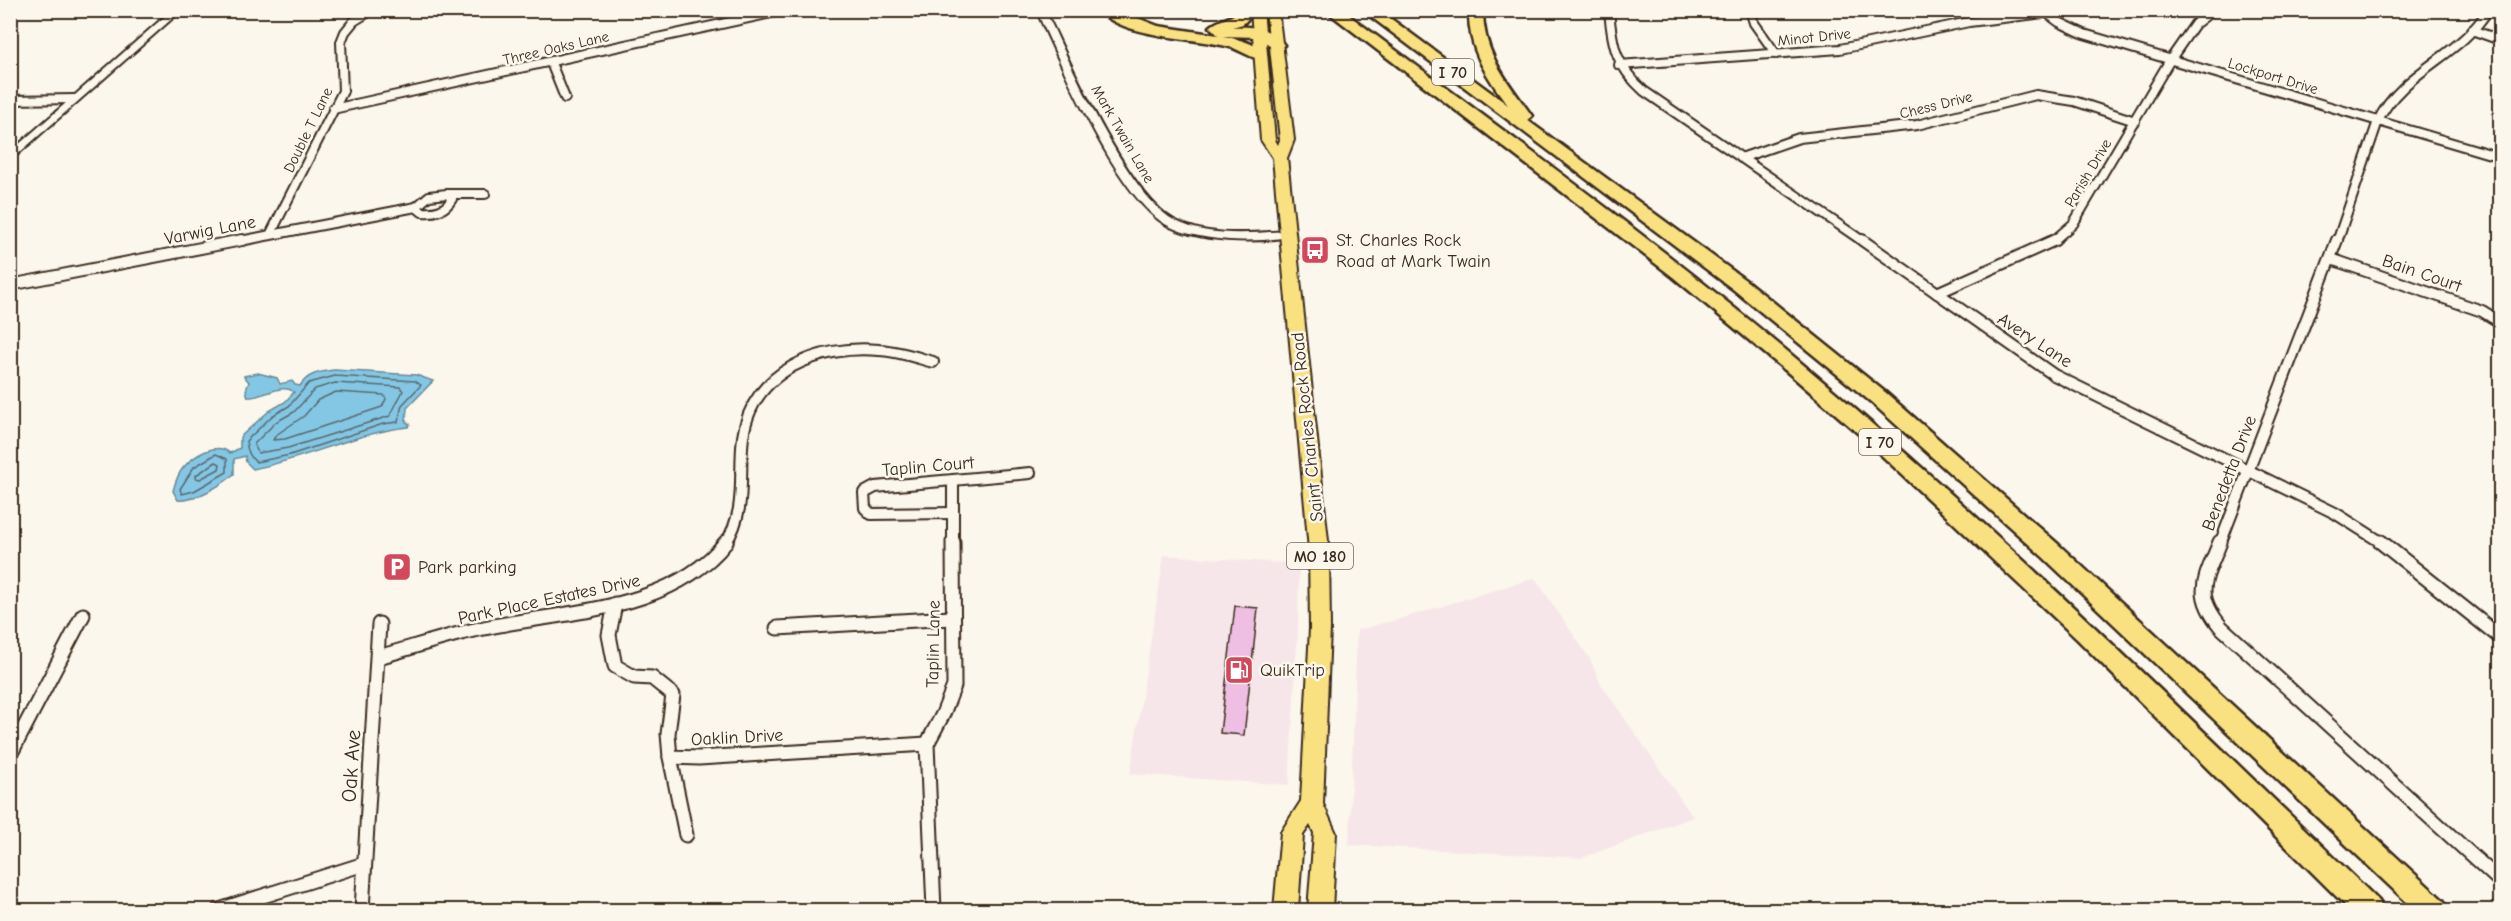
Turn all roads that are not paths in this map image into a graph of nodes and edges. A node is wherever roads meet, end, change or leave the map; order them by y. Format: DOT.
graph roads {
  1 [pos="178,10"];
  2 [pos="372,10"];
  3 [pos="785,10"];
  4 [pos="1040,10"];
  5 [pos="1105,10"];
  6 [pos="1126,10"];
  7 [pos="1248,10"];
  8 [pos="1257,10"];
  9 [pos="1272,10"];
  10 [pos="1332,10"];
  11 [pos="1369,10"];
  12 [pos="1476,10"];
  13 [pos="1609,10"];
  14 [pos="1750,10"];
  15 [pos="2213,10"];
  16 [pos="2488,10"];
  17 [pos="2044,12"];
  18 [pos="1202,30"];
  19 [pos="2472,30"];
  20 [pos="1267,36"];
  21 [pos="1218,39"];
  22 [pos="2500,40"];
  23 [pos="1776,54"];
  24 [pos="1260,55"];
  25 [pos="2170,60"];
  26 [pos="551,63"];
  27 [pos="1619,65"];
  28 [pos="565,98"];
  29 [pos="74,99"];
  30 [pos="10,100"];
  31 [pos="333,109"];
  32 [pos="2135,121"];
  33 [pos="2378,122"];
  34 [pos="1537,134"];
  35 [pos="2500,157"];
  36 [pos="10,158"];
  37 [pos="1280,158"];
  38 [pos="1741,158"];
  39 [pos="416,207"];
  40 [pos="1287,234"];
  41 [pos="270,235"];
  42 [pos="2331,259"];
  43 [pos="10,285"];
  44 [pos="1937,293"];
  45 [pos="2500,322"];
  46 [pos="933,362"];
  47 [pos="2247,470"];
  48 [pos="1030,473"];
  49 [pos="953,481"];
  50 [pos="953,513"];
  51 [pos="615,604"];
  52 [pos="83,615"];
  53 [pos="952,618"];
  54 [pos="379,624"];
  55 [pos="777,628"];
  56 [pos="2500,637"];
  57 [pos="378,657"];
  58 [pos="15,737"];
  59 [pos="927,744"];
  60 [pos="10,755"];
  61 [pos="670,756"];
  62 [pos="1312,804"];
  63 [pos="686,835"];
  64 [pos="364,864"];
  65 [pos="2500,881"];
  66 [pos="219,910"];
  67 [pos="362,910"];
  68 [pos="934,910"];
  69 [pos="1286,910"];
  70 [pos="1320,910"];
  71 [pos="2369,910"];
  72 [pos="2434,910"];
  1 -- 29 [label="street"];
  2 -- 31 [label="street, Double T Lane"];
  3 -- 26 [label="street, Three Oaks Lane"];
  4 -- 40 [label="street, Mark Twain Lane"];
  5 -- 21 [label="highway"];
  6 -- 18 [label="highway"];
  7 -- 18 [label="highway"];
  8 -- 20 [label="main road, Saint Charles Rock Road / MO 180"];
  9 -- 20 [label="main road, Saint Charles Rock Road / MO 180"];
  10 -- 71 [label="highway, I 70"];
  11 -- 34 [label="highway, I 70"];
  12 -- 34 [label="highway"];
  13 -- 27 [label="street"];
  14 -- 23 [label="street"];
  15 -- 25 [label="street, Parish Drive"];
  16 -- 19 [label="street, Benedetta Drive"];
  17 -- 23 [label="street, Minot Drive"];
  17 -- 25 [label="street, Lockport Drive"];
  18 -- 20 [label="highway"];
  19 -- 22 [label="street"];
  19 -- 33 [label="street, Benedetta Drive"];
  20 -- 21 [label="highway"];
  20 -- 24 [label="main road, Saint Charles Rock Road / MO 180"];
  20 -- 37 [label="main road, Saint Charles Rock Road / MO 180"];
  21 -- 24 [label="highway"];
  23 -- 27 [label="street, Minot Drive"];
  24 -- 37 [label="main road, Saint Charles Rock Road / MO 180"];
  25 -- 32 [label="street, Parish Drive"];
  25 -- 33 [label="street, Lockport Drive"];
  26 -- 28 [label="street"];
  26 -- 31 [label="street, Three Oaks Lane"];
  27 -- 38 [label="street, Avery Lane"];
  29 -- 30 [label="street"];
  29 -- 36 [label="street"];
  31 -- 41 [label="street, Double T Lane"];
  32 -- 38 [label="street, Chess Drive"];
  32 -- 44 [label="street, Parish Drive"];
  33 -- 35 [label="street, Lockport Drive"];
  33 -- 42 [label="street, Benedetta Drive"];
  34 -- 72 [label="highway, I 70"];
  37 -- 40 [label="main road, Saint Charles Rock Road / MO 180"];
  38 -- 44 [label="street, Avery Lane"];
  39 -- 39 [label="street, Varwig Lane"];
  39 -- 41 [label="street, Varwig Lane"];
  40 -- 62 [label="main road, Saint Charles Rock Road / MO 180"];
  41 -- 43 [label="street, Varwig Lane"];
  42 -- 45 [label="street, Bain Court"];
  42 -- 47 [label="street, Benedetta Drive"];
  44 -- 47 [label="street, Avery Lane"];
  46 -- 51 [label="street, Park Place Estates Drive"];
  47 -- 56 [label="street, Avery Lane"];
  47 -- 65 [label="street, Benedetta Drive"];
  48 -- 49 [label="street, Taplin Court"];
  49 -- 50 [label="street, Taplin Lane"];
  49 -- 50 [label="street, Taplin Court"];
  50 -- 53 [label="street, Taplin Lane"];
  51 -- 57 [label="street, Park Place Estates Drive"];
  51 -- 61 [label="street, Oaklin Drive"];
  52 -- 58 [label="street"];
  53 -- 55 [label="street"];
  53 -- 59 [label="street, Taplin Lane"];
  54 -- 57 [label="street, Oak Ave"];
  57 -- 64 [label="street, Oak Ave"];
  58 -- 60 [label="street"];
  59 -- 61 [label="street, Oaklin Drive"];
  59 -- 68 [label="street"];
  61 -- 63 [label="street"];
  62 -- 69 [label="main road"];
  62 -- 70 [label="main road, Saint Charles Rock Road / MO 180"];
  64 -- 66 [label="street"];
  64 -- 67 [label="street, Oak Ave"];
}
